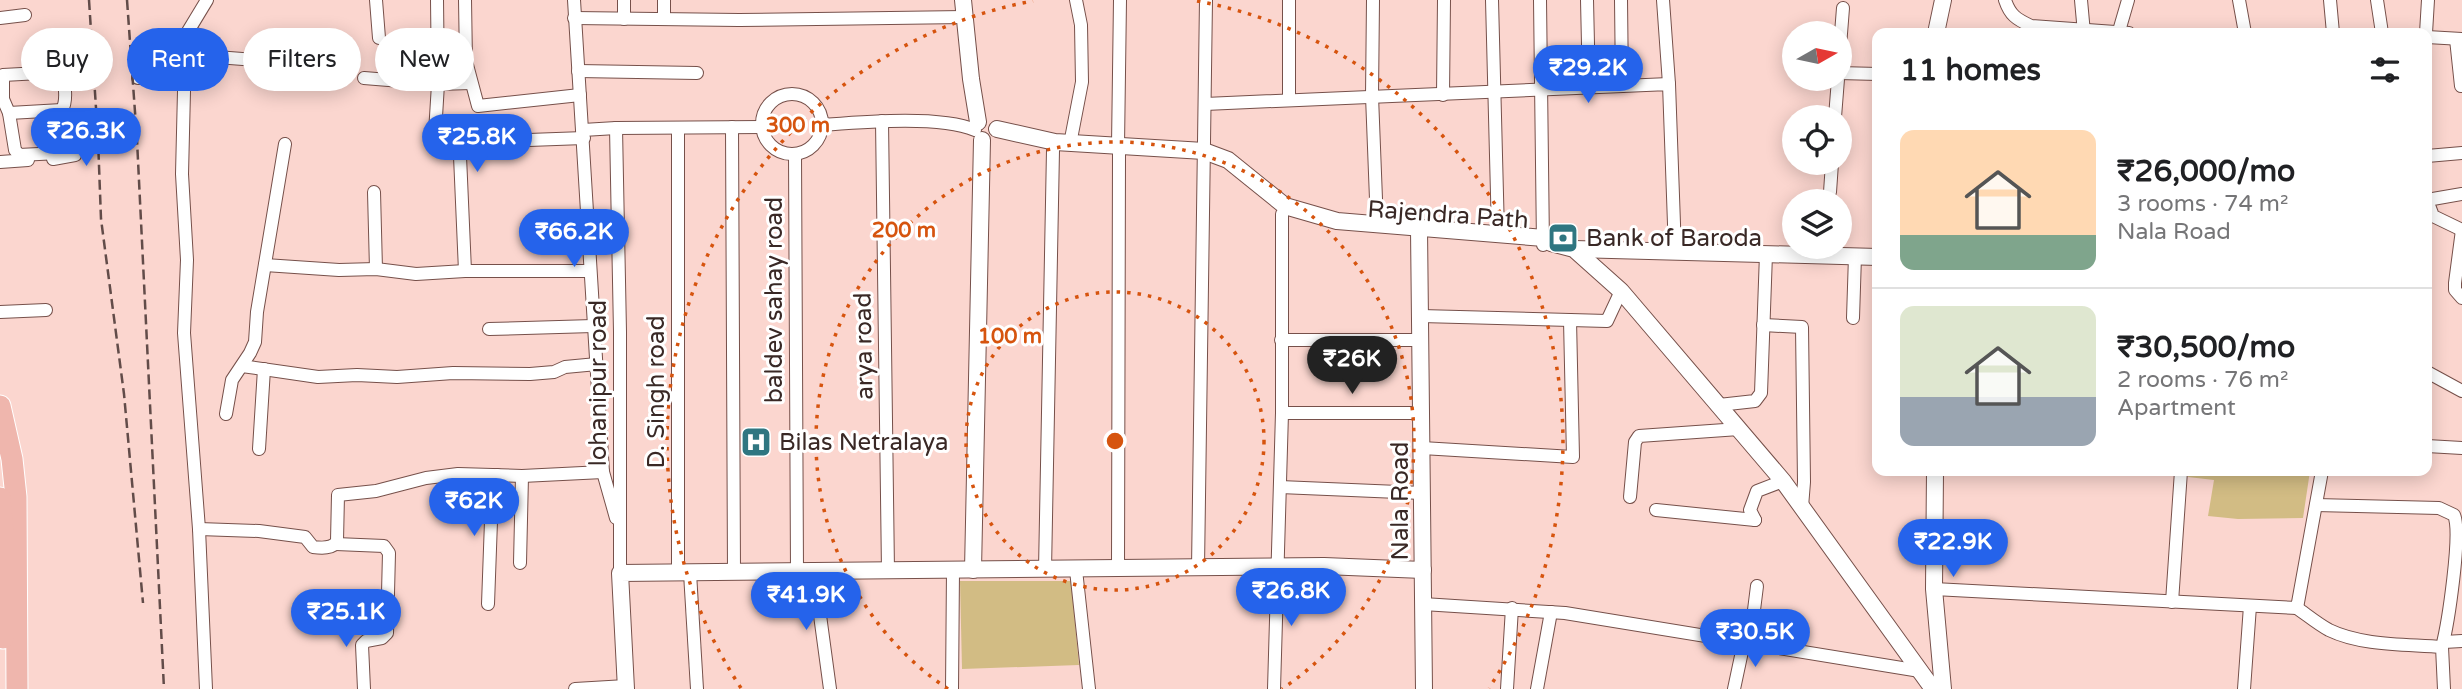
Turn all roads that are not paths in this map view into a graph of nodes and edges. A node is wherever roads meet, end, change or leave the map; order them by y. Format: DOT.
graph roads {
  1 [pos="207,0"];
  2 [pos="376,0"];
  3 [pos="437,0"];
  4 [pos="465,0"];
  5 [pos="574,0"];
  6 [pos="624,0"];
  7 [pos="664,0"];
  8 [pos="972,0"];
  9 [pos="1076,0"];
  10 [pos="1120,0"];
  11 [pos="1206,0"];
  12 [pos="1289,0"];
  13 [pos="1373,0"];
  14 [pos="1444,0"];
  15 [pos="1492,0"];
  16 [pos="1540,0"];
  17 [pos="1587,0"];
  18 [pos="1621,0"];
  19 [pos="1662,0"];
  20 [pos="1942,0"];
  21 [pos="2005,0"];
  22 [pos="2081,0"];
  23 [pos="2128,0"];
  24 [pos="2239,0"];
  25 [pos="2330,0"];
  26 [pos="2377,0"];
  27 [pos="2428,0"];
  28 [pos="963,8"];
  29 [pos="1843,8"];
  30 [pos="25,15"];
  31 [pos="0,18"];
  32 [pos="574,18"];
  33 [pos="624,19"];
  34 [pos="664,19"];
  35 [pos="1842,21"];
  36 [pos="191,28"];
  37 [pos="378,28"];
  38 [pos="437,28"];
  39 [pos="465,28"];
  40 [pos="1937,28"];
  41 [pos="2052,28"];
  42 [pos="2084,28"];
  43 [pos="2124,28"];
  44 [pos="2244,28"];
  45 [pos="2333,28"];
  46 [pos="2381,28"];
  47 [pos="2427,28"];
  48 [pos="2432,36"];
  49 [pos="2459,39"];
  50 [pos="578,71"];
  51 [pos="697,73"];
  52 [pos="1852,73"];
  53 [pos="1872,74"];
  54 [pos="363,78"];
  55 [pos="375,79"];
  56 [pos="1669,84"];
  57 [pos="1622,86"];
  58 [pos="2461,86"];
  59 [pos="1589,88"];
  60 [pos="1541,90"];
  61 [pos="184,91"];
  62 [pos="438,91"];
  63 [pos="473,91"];
  64 [pos="1494,92"];
  65 [pos="580,94"];
  66 [pos="1443,95"];
  67 [pos="1372,96"];
  68 [pos="1,99"];
  69 [pos="1289,100"];
  70 [pos="1205,104"];
  71 [pos="62,110"];
  72 [pos="9,113"];
  73 [pos="75,116"];
  74 [pos="882,121"];
  75 [pos="822,125"];
  76 [pos="733,127"];
  77 [pos="762,127"];
  78 [pos="616,128"];
  79 [pos="678,128"];
  80 [pos="986,130"];
  81 [pos="584,134"];
  82 [pos="477,142"];
  83 [pos="285,144"];
  84 [pos="1070,144"];
  85 [pos="1118,149"];
  86 [pos="1054,150"];
  87 [pos="2462,153"];
  88 [pos="795,155"];
  89 [pos="1204,155"];
  90 [pos="2432,156"];
  91 [pos="0,162"];
  92 [pos="374,192"];
  93 [pos="2462,194"];
  94 [pos="2432,199"];
  95 [pos="1282,214"];
  96 [pos="2432,218"];
  97 [pos="1336,225"];
  98 [pos="1377,225"];
  99 [pos="2462,230"];
  100 [pos="1419,233"];
  101 [pos="1498,233"];
  102 [pos="1546,242"];
  103 [pos="1574,249"];
  104 [pos="1675,252"];
  105 [pos="1766,254"];
  106 [pos="1855,256"];
  107 [pos="1872,257"];
  108 [pos="265,265"];
  109 [pos="376,270"];
  110 [pos="465,271"];
  111 [pos="590,271"];
  112 [pos="1621,291"];
  113 [pos="2462,298"];
  114 [pos="46,310"];
  115 [pos="0,312"];
  116 [pos="1421,316"];
  117 [pos="1853,318"];
  118 [pos="1570,320"];
  119 [pos="1763,325"];
  120 [pos="593,326"];
  121 [pos="489,329"];
  122 [pos="1281,340"];
  123 [pos="1422,340"];
  124 [pos="597,364"];
  125 [pos="242,366"];
  126 [pos="264,369"];
  127 [pos="2432,375"];
  128 [pos="2462,391"];
  129 [pos="1719,405"];
  130 [pos="0,406"];
  131 [pos="1282,413"];
  132 [pos="1422,413"];
  133 [pos="226,414"];
  134 [pos="1739,429"];
  135 [pos="2432,446"];
  136 [pos="2462,447"];
  137 [pos="1422,448"];
  138 [pos="259,449"];
  139 [pos="603,472"];
  140 [pos="496,475"];
  141 [pos="522,476"];
  142 [pos="1935,476"];
  143 [pos="2181,476"];
  144 [pos="2321,476"];
  145 [pos="1783,481"];
  146 [pos="1280,487"];
  147 [pos="1422,494"];
  148 [pos="1630,497"];
  149 [pos="0,498"];
  150 [pos="2316,505"];
  151 [pos="1802,507"];
  152 [pos="1656,510"];
  153 [pos="620,529"];
  154 [pos="199,530"];
  155 [pos="336,544"];
  156 [pos="520,563"];
  157 [pos="1278,567"];
  158 [pos="1198,568"];
  159 [pos="1076,569"];
  160 [pos="1118,569"];
  161 [pos="953,570"];
  162 [pos="973,570"];
  163 [pos="1045,570"];
  164 [pos="1423,570"];
  165 [pos="797,571"];
  166 [pos="814,571"];
  167 [pos="888,571"];
  168 [pos="734,572"];
  169 [pos="620,573"];
  170 [pos="683,573"];
  171 [pos="1,577"];
  172 [pos="1757,586"];
  173 [pos="1934,589"];
  174 [pos="2172,602"];
  175 [pos="488,604"];
  176 [pos="1423,604"];
  177 [pos="2250,606"];
  178 [pos="1512,608"];
  179 [pos="2297,608"];
  180 [pos="1551,612"];
  181 [pos="2462,641"];
  182 [pos="1747,642"];
  183 [pos="2443,644"];
  184 [pos="1920,671"];
  185 [pos="626,688"];
  186 [pos="4,689"];
  187 [pos="17,689"];
  188 [pos="206,689"];
  189 [pos="364,689"];
  190 [pos="575,689"];
  191 [pos="697,689"];
  192 [pos="830,689"];
  193 [pos="952,689"];
  194 [pos="1089,689"];
  195 [pos="1274,689"];
  196 [pos="1424,689"];
  197 [pos="1507,689"];
  198 [pos="1537,689"];
  199 [pos="1734,689"];
  200 [pos="1933,689"];
  201 [pos="1943,689"];
  202 [pos="2244,689"];
  203 [pos="2444,689"];
  1 -- 36 [label="street"];
  2 -- 37 [label="street"];
  3 -- 38 [label="street"];
  4 -- 39 [label="street"];
  5 -- 32 [label="street"];
  6 -- 33 [label="street"];
  7 -- 34 [label="street"];
  8 -- 80 [label="main road"];
  9 -- 84 [label="street"];
  10 -- 85 [label="street"];
  11 -- 70 [label="street"];
  12 -- 69 [label="street"];
  13 -- 67 [label="street"];
  14 -- 66 [label="street"];
  15 -- 64 [label="street"];
  16 -- 60 [label="street"];
  17 -- 59 [label="street"];
  18 -- 57 [label="street"];
  19 -- 56 [label="street"];
  20 -- 40 [label="main road"];
  21 -- 41 [label="street"];
  22 -- 42 [label="street"];
  23 -- 43 [label="street"];
  24 -- 44 [label="street"];
  25 -- 45 [label="street"];
  26 -- 46 [label="street"];
  27 -- 47 [label="street"];
  28 -- 34 [label="street"];
  28 -- 80 [label="main road"];
  29 -- 35 [label="street"];
  30 -- 31 [label="street"];
  32 -- 33 [label="street"];
  32 -- 50 [label="street"];
  33 -- 34 [label="street"];
  48 -- 49 [label="street"];
  49 -- 58 [label="street"];
  50 -- 51 [label="street"];
  50 -- 65 [label="street"];
  52 -- 53 [label="street"];
  54 -- 55 [label="street"];
  56 -- 57 [label="street"];
  56 -- 104 [label="street"];
  57 -- 59 [label="street"];
  59 -- 60 [label="street"];
  60 -- 64 [label="street"];
  60 -- 102 [label="street"];
  61 -- 154 [label="street"];
  62 -- 110 [label="street"];
  63 -- 65 [label="street"];
  64 -- 66 [label="street"];
  64 -- 101 [label="street"];
  65 -- 81 [label="street"];
  66 -- 67 [label="street"];
  67 -- 69 [label="street"];
  67 -- 98 [label="street"];
  68 -- 71 [label="street"];
  68 -- 72 [label="street"];
  69 -- 70 [label="street"];
  70 -- 89 [label="street"];
  71 -- 72 [label="street"];
  71 -- 72 [label="street"];
  73 -- 91 [label="street"];
  74 -- 75 [label="street"];
  74 -- 80 [label="street"];
  74 -- 167 [label="street, arya road"];
  75 -- 77 [label="street"];
  75 -- 88 [label="street"];
  76 -- 77 [label="street"];
  76 -- 79 [label="street"];
  76 -- 168 [label="street"];
  77 -- 88 [label="street"];
  78 -- 79 [label="street"];
  78 -- 81 [label="street"];
  78 -- 153 [label="street, lohanipur road"];
  79 -- 170 [label="street, D. Singh road"];
  80 -- 84 [label="main road, Rajendra Path"];
  80 -- 86 [label="main road, Rajendra Path"];
  80 -- 162 [label="main road"];
  81 -- 82 [label="street"];
  81 -- 111 [label="street"];
  83 -- 108 [label="street"];
  84 -- 85 [label="main road, Rajendra Path"];
  85 -- 86 [label="main road, Rajendra Path"];
  85 -- 89 [label="main road, Rajendra Path"];
  85 -- 160 [label="street"];
  86 -- 163 [label="street"];
  87 -- 90 [label="street"];
  88 -- 165 [label="street, baldev sahay road"];
  89 -- 95 [label="main road, Rajendra Path"];
  89 -- 97 [label="main road, Rajendra Path"];
  89 -- 158 [label="street"];
  92 -- 109 [label="street"];
  93 -- 94 [label="street"];
  95 -- 97 [label="main road, Rajendra Path"];
  95 -- 122 [label="street"];
  96 -- 99 [label="street"];
  97 -- 98 [label="main road, Rajendra Path"];
  97 -- 100 [label="main road, Rajendra Path"];
  98 -- 100 [label="main road, Rajendra Path"];
  99 -- 113 [label="street"];
  100 -- 101 [label="main road, Rajendra Path"];
  100 -- 102 [label="main road, Rajendra Path"];
  100 -- 116 [label="main road, Nala Road"];
  101 -- 102 [label="main road, Rajendra Path"];
  102 -- 103 [label="main road"];
  103 -- 104 [label="main road"];
  103 -- 112 [label="main road"];
  104 -- 105 [label="main road"];
  105 -- 106 [label="main road"];
  105 -- 119 [label="street"];
  106 -- 107 [label="main road"];
  106 -- 117 [label="street"];
  108 -- 109 [label="street"];
  108 -- 125 [label="street"];
  109 -- 110 [label="street"];
  110 -- 111 [label="street"];
  111 -- 120 [label="street"];
  112 -- 118 [label="street"];
  112 -- 129 [label="main road"];
  114 -- 115 [label="street"];
  116 -- 118 [label="street"];
  116 -- 123 [label="main road, Nala Road"];
  118 -- 137 [label="street"];
  119 -- 129 [label="street"];
  119 -- 151 [label="street"];
  120 -- 121 [label="street"];
  120 -- 124 [label="street"];
  122 -- 123 [label="street"];
  122 -- 131 [label="street"];
  123 -- 132 [label="main road, Nala Road"];
  124 -- 126 [label="street"];
  124 -- 139 [label="street"];
  125 -- 126 [label="street"];
  125 -- 133 [label="street"];
  126 -- 138 [label="street"];
  127 -- 128 [label="street"];
  129 -- 134 [label="main road"];
  130 -- 187 [label="highway"];
  131 -- 132 [label="street"];
  131 -- 146 [label="street"];
  132 -- 137 [label="main road, Nala Road"];
  134 -- 145 [label="main road"];
  134 -- 148 [label="street"];
  135 -- 136 [label="street"];
  137 -- 147 [label="main road, Nala Road"];
  139 -- 141 [label="street"];
  139 -- 153 [label="street"];
  140 -- 141 [label="street"];
  140 -- 155 [label="street"];
  140 -- 175 [label="street"];
  141 -- 156 [label="street"];
  142 -- 173 [label="main road"];
  143 -- 174 [label="street"];
  144 -- 150 [label="street"];
  145 -- 151 [label="main road"];
  145 -- 152 [label="street"];
  146 -- 147 [label="street"];
  146 -- 157 [label="street"];
  147 -- 164 [label="main road, Nala Road"];
  149 -- 171 [label="highway"];
  150 -- 179 [label="street"];
  150 -- 183 [label="street"];
  151 -- 184 [label="main road"];
  153 -- 169 [label="street, lohanipur road"];
  154 -- 155 [label="street"];
  154 -- 188 [label="street"];
  155 -- 189 [label="street"];
  157 -- 158 [label="main road"];
  157 -- 164 [label="main road"];
  157 -- 195 [label="street"];
  158 -- 160 [label="main road"];
  159 -- 160 [label="main road"];
  159 -- 163 [label="main road"];
  159 -- 194 [label="street"];
  161 -- 162 [label="main road"];
  161 -- 167 [label="main road"];
  161 -- 193 [label="street"];
  162 -- 163 [label="main road"];
  164 -- 176 [label="main road, Nala Road"];
  165 -- 166 [label="main road"];
  165 -- 168 [label="main road"];
  166 -- 167 [label="main road"];
  166 -- 192 [label="street"];
  168 -- 170 [label="main road"];
  169 -- 170 [label="main road"];
  169 -- 185 [label="main road"];
  170 -- 191 [label="street, D. Singh road"];
  171 -- 186 [label="highway"];
  172 -- 182 [label="street"];
  173 -- 174 [label="street"];
  173 -- 201 [label="main road"];
  174 -- 177 [label="street"];
  176 -- 178 [label="street"];
  176 -- 196 [label="main road, Nala Road"];
  177 -- 179 [label="street"];
  177 -- 202 [label="street"];
  178 -- 180 [label="street"];
  178 -- 197 [label="street"];
  179 -- 183 [label="street"];
  180 -- 182 [label="street"];
  180 -- 198 [label="street"];
  181 -- 183 [label="street"];
  182 -- 184 [label="street"];
  182 -- 199 [label="street"];
  183 -- 203 [label="street"];
  184 -- 200 [label="main road"];
  185 -- 190 [label="street"];
}
